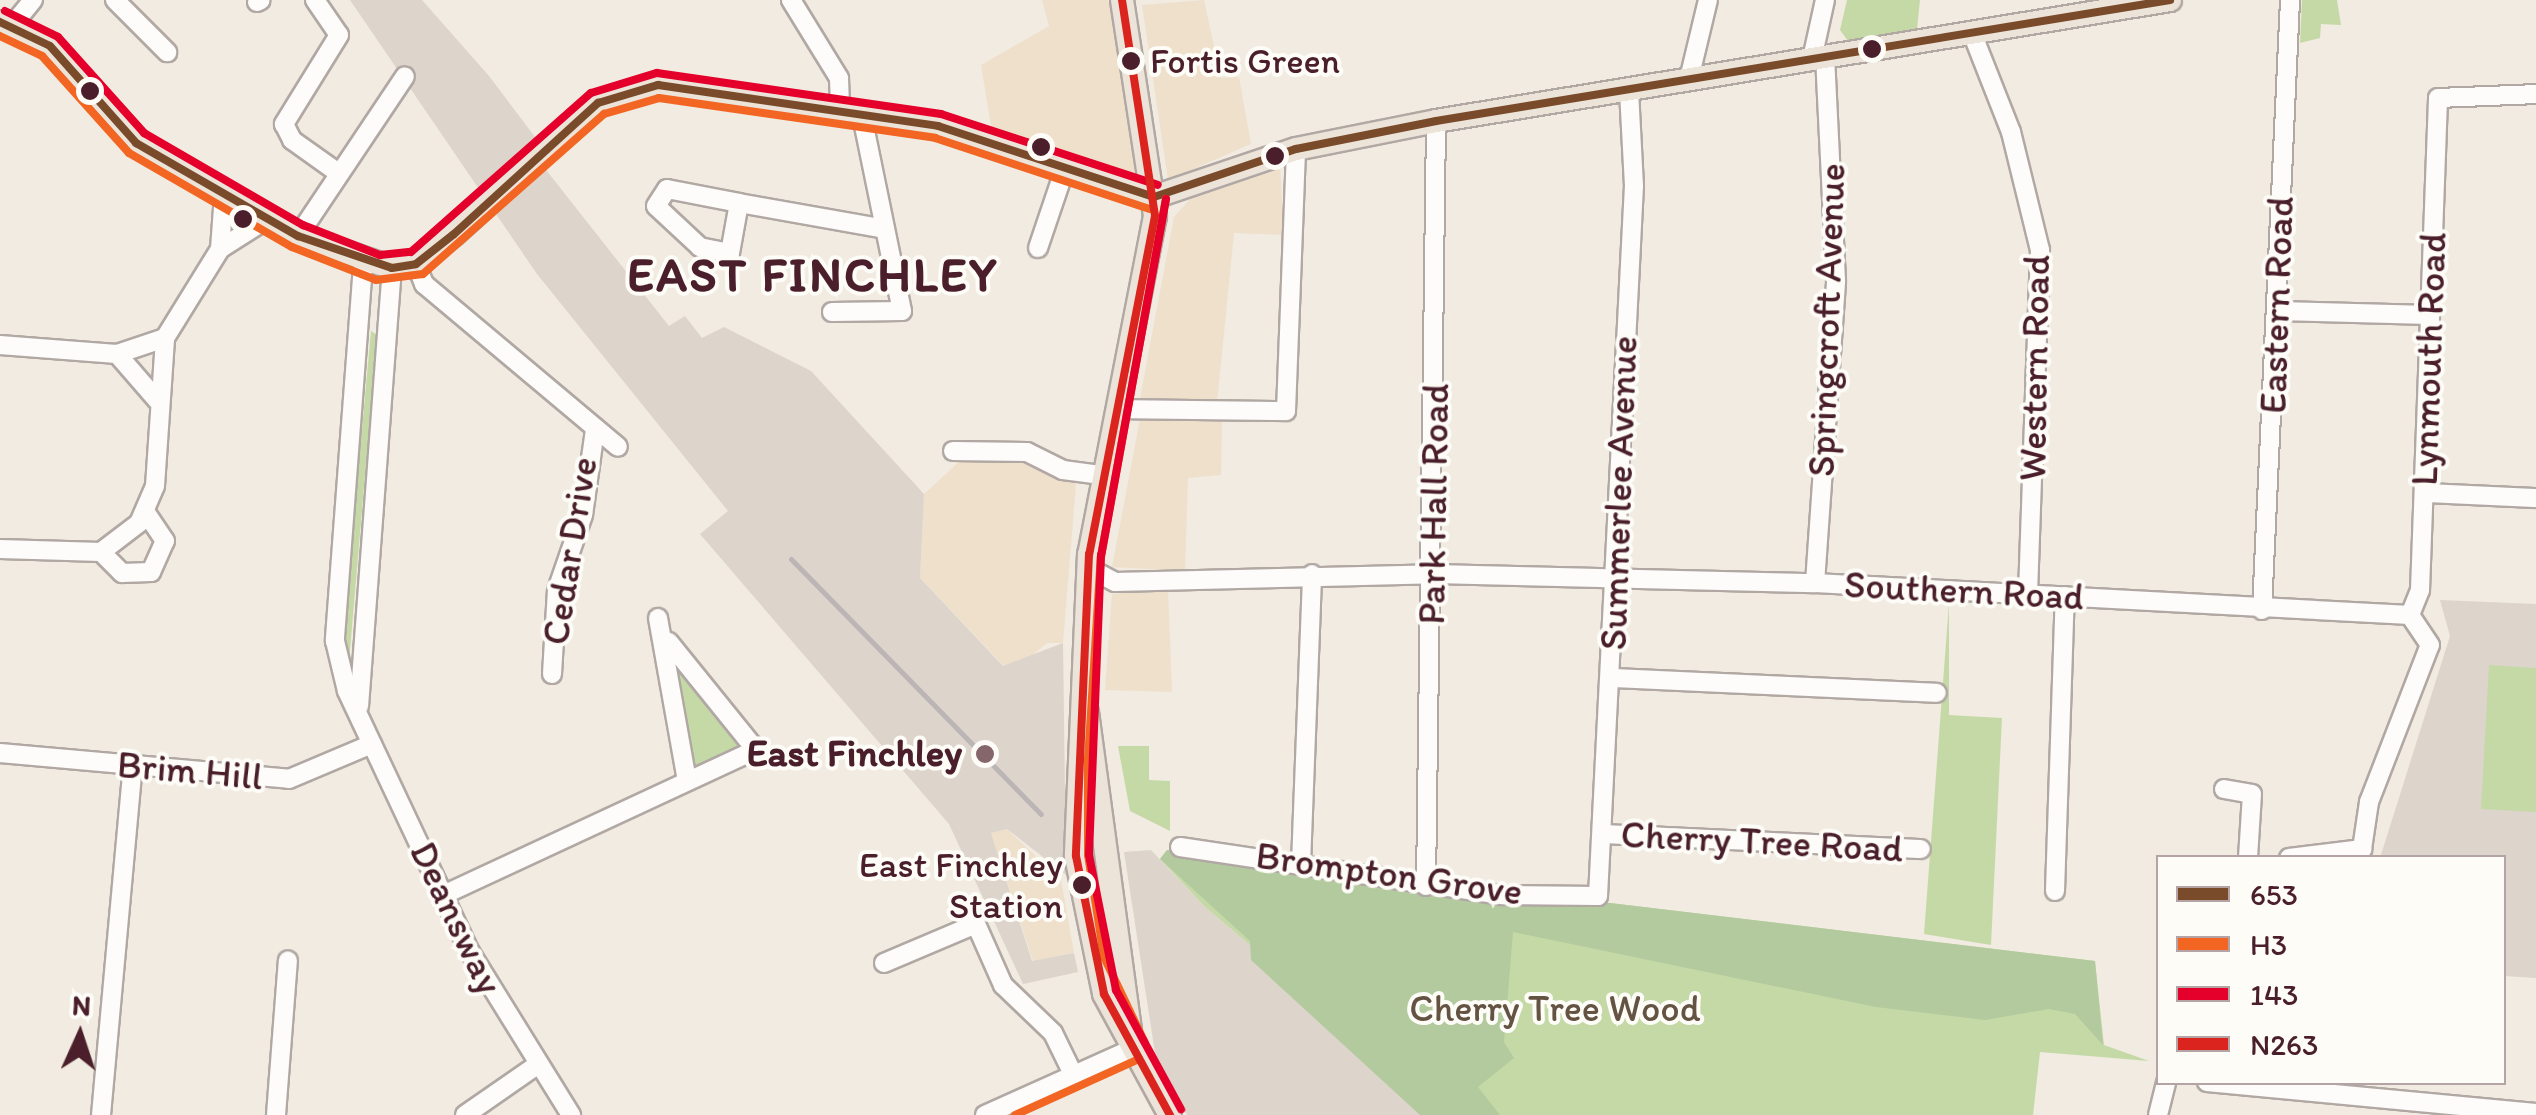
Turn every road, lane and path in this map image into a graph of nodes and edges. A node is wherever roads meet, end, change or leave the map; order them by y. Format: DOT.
graph roads {
  1 [pos="33,0"];
  2 [pos="315,0"];
  3 [pos="791,0"];
  4 [pos="1708,0"];
  5 [pos="1825,0"];
  6 [pos="2170,0"];
  7 [pos="2290,0"];
  8 [pos="1128,1"];
  9 [pos="126,4"];
  10 [pos="6,24"];
  11 [pos="1972,33"];
  12 [pos="167,52"];
  13 [pos="1819,58"];
  14 [pos="405,76"];
  15 [pos="1689,79"];
  16 [pos="1629,89"];
  17 [pos="2536,94"];
  18 [pos="850,110"];
  19 [pos="1436,121"];
  20 [pos="1296,148"];
  21 [pos="337,172"];
  22 [pos="1064,172"];
  23 [pos="224,194"];
  24 [pos="1154,197"];
  25 [pos="739,202"];
  26 [pos="267,219"];
  27 [pos="886,229"];
  28 [pos="298,236"];
  29 [pos="1038,248"];
  30 [pos="220,249"];
  31 [pos="363,265"];
  32 [pos="404,266"];
  33 [pos="2278,311"];
  34 [pos="832,312"];
  35 [pos="2430,314"];
  36 [pos="165,338"];
  37 [pos="0,345"];
  38 [pos="116,354"];
  39 [pos="157,400"];
  40 [pos="1121,408"];
  41 [pos="595,430"];
  42 [pos="618,447"];
  43 [pos="953,451"];
  44 [pos="1108,476"];
  45 [pos="2425,493"];
  46 [pos="2536,498"];
  47 [pos="146,513"];
  48 [pos="1096,547"];
  49 [pos="0,548"];
  50 [pos="102,552"];
  51 [pos="1312,574"];
  52 [pos="1434,574"];
  53 [pos="1108,578"];
  54 [pos="1614,578"];
  55 [pos="1815,583"];
  56 [pos="2028,594"];
  57 [pos="2066,596"];
  58 [pos="2262,610"];
  59 [pos="1090,611"];
  60 [pos="2410,614"];
  61 [pos="658,618"];
  62 [pos="669,642"];
  63 [pos="552,674"];
  64 [pos="1612,678"];
  65 [pos="1937,693"];
  66 [pos="1086,708"];
  67 [pos="360,711"];
  68 [pos="372,744"];
  69 [pos="0,753"];
  70 [pos="132,766"];
  71 [pos="688,780"];
  72 [pos="2224,789"];
  73 [pos="1602,834"];
  74 [pos="1180,848"];
  75 [pos="1921,849"];
  76 [pos="2248,855"];
  77 [pos="2313,855"];
  78 [pos="1301,864"];
  79 [pos="1426,886"];
  80 [pos="2056,890"];
  81 [pos="443,895"];
  82 [pos="1598,896"];
  83 [pos="288,960"];
  84 [pos="884,963"];
  85 [pos="1132,1045"];
  86 [pos="534,1067"];
  87 [pos="1074,1076"];
  88 [pos="2165,1085"];
  89 [pos="2239,1085"];
  90 [pos="2536,1113"];
  91 [pos="101,1115"];
  92 [pos="276,1115"];
  93 [pos="465,1115"];
  94 [pos="571,1115"];
  95 [pos="985,1115"];
  96 [pos="1170,1115"];
  97 [pos="2158,1115"];
  1 -- 10 [label="street"];
  2 -- 21 [label="street"];
  3 -- 18 [label="street"];
  4 -- 15 [label="street"];
  5 -- 13 [label="street, Springcroft Avenue"];
  6 -- 11 [label="main road"];
  7 -- 33 [label="street, Eastern Road"];
  8 -- 24 [label="main road"];
  9 -- 12 [label="street"];
  10 -- 23 [label="main road"];
  11 -- 13 [label="main road"];
  11 -- 56 [label="street, Western Road"];
  13 -- 15 [label="main road"];
  13 -- 55 [label="street, Springcroft Avenue"];
  14 -- 21 [label="street"];
  15 -- 16 [label="main road"];
  16 -- 19 [label="main road"];
  16 -- 54 [label="street, Summerlee Avenue"];
  17 -- 35 [label="street, Lynmouth Road"];
  18 -- 22 [label="main road"];
  18 -- 27 [label="street"];
  18 -- 32 [label="main road"];
  19 -- 20 [label="main road"];
  19 -- 52 [label="street, Park Hall Road"];
  20 -- 24 [label="main road"];
  20 -- 40 [label="street"];
  21 -- 28 [label="street"];
  22 -- 24 [label="main road"];
  22 -- 29 [label="street"];
  23 -- 26 [label="main road"];
  23 -- 30 [label="street"];
  24 -- 40 [label="main road"];
  25 -- 25 [label="street"];
  25 -- 27 [label="street"];
  26 -- 28 [label="main road"];
  26 -- 30 [label="street"];
  27 -- 34 [label="street"];
  28 -- 31 [label="main road"];
  30 -- 36 [label="street"];
  31 -- 32 [label="main road"];
  31 -- 67 [label="street, Deansway"];
  32 -- 41 [label="street"];
  32 -- 67 [label="street, Deansway"];
  33 -- 35 [label="street"];
  33 -- 58 [label="street, Eastern Road"];
  35 -- 45 [label="street, Lynmouth Road"];
  36 -- 38 [label="street"];
  36 -- 39 [label="street"];
  37 -- 38 [label="street"];
  38 -- 39 [label="street"];
  39 -- 47 [label="street"];
  40 -- 44 [label="main road"];
  41 -- 42 [label="street"];
  41 -- 63 [label="street, Cedar Drive"];
  43 -- 44 [label="street"];
  44 -- 48 [label="main road"];
  45 -- 46 [label="street"];
  45 -- 60 [label="street, Lynmouth Road"];
  47 -- 50 [label="street"];
  47 -- 50 [label="street"];
  48 -- 53 [label="main road"];
  48 -- 59 [label="main road"];
  49 -- 50 [label="street"];
  51 -- 52 [label="street, Southern Road"];
  51 -- 53 [label="street, Southern Road"];
  51 -- 78 [label="street"];
  52 -- 54 [label="street, Southern Road"];
  52 -- 79 [label="street, Park Hall Road"];
  53 -- 59 [label="main road"];
  54 -- 55 [label="street, Southern Road"];
  54 -- 64 [label="street, Summerlee Avenue"];
  55 -- 56 [label="street, Southern Road"];
  56 -- 57 [label="street, Southern Road"];
  57 -- 58 [label="street, Southern Road"];
  57 -- 80 [label="street"];
  58 -- 60 [label="street, Southern Road"];
  59 -- 66 [label="main road"];
  60 -- 77 [label="street"];
  61 -- 62 [label="street"];
  62 -- 71 [label="street"];
  62 -- 71 [label="street"];
  64 -- 65 [label="street"];
  64 -- 73 [label="street, Summerlee Avenue"];
  66 -- 85 [label="main road"];
  66 -- 85 [label="main road"];
  67 -- 68 [label="street, Deansway"];
  68 -- 70 [label="street, Brim Hill"];
  68 -- 81 [label="street, Deansway"];
  69 -- 70 [label="street, Brim Hill"];
  70 -- 91 [label="street"];
  71 -- 81 [label="street"];
  72 -- 76 [label="street"];
  73 -- 75 [label="street, Cherry Tree Road"];
  73 -- 82 [label="street, Summerlee Avenue"];
  74 -- 78 [label="street, Brompton Grove"];
  78 -- 79 [label="street, Brompton Grove"];
  79 -- 82 [label="street, Brompton Grove"];
  81 -- 86 [label="street, Deansway"];
  83 -- 92 [label="street"];
  84 -- 87 [label="street"];
  85 -- 87 [label="street"];
  85 -- 96 [label="main road"];
  86 -- 93 [label="street"];
  86 -- 94 [label="street, Deansway"];
  87 -- 95 [label="street"];
  88 -- 97 [label="street"];
  89 -- 90 [label="street"];
}
